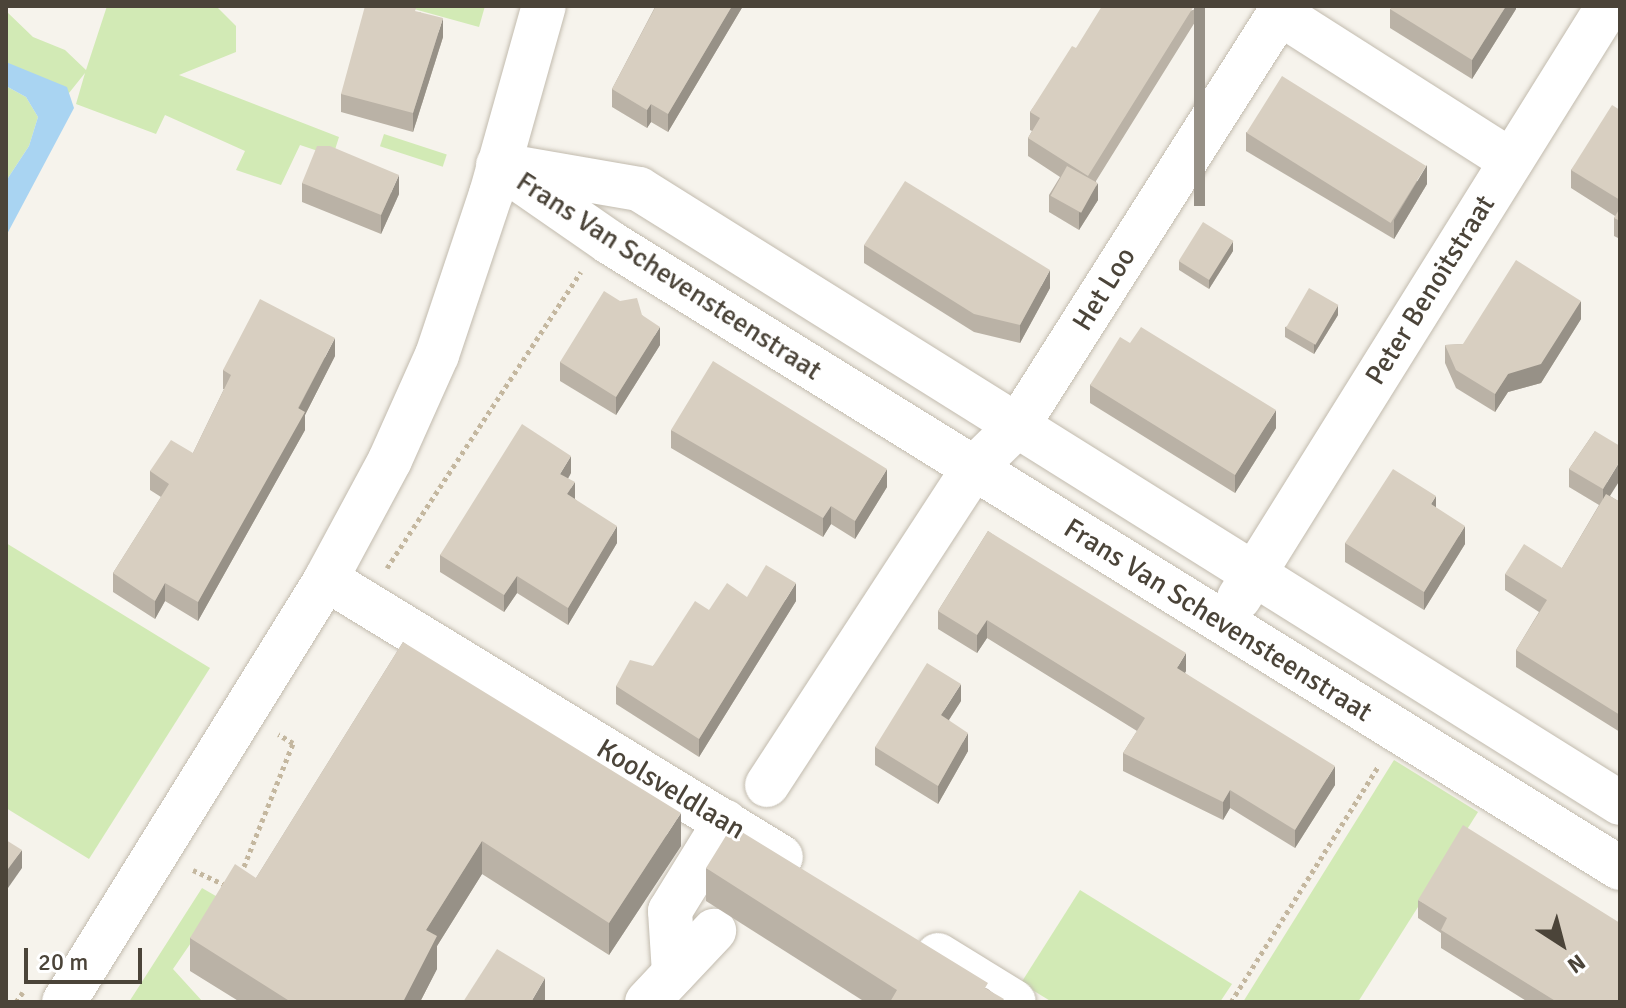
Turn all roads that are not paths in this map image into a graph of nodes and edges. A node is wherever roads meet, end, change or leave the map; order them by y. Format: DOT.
graph roads {
  1 [pos="544,6"];
  2 [pos="1608,6"];
  3 [pos="1511,161"];
  4 [pos="498,165"];
  5 [pos="1018,425"];
  6 [pos="974,468"];
  7 [pos="1253,574"];
  8 [pos="326,579"];
  9 [pos="1223,623"];
  10 [pos="767,785"];
  11 [pos="1620,803"];
  12 [pos="725,822"];
  13 [pos="1620,868"];
  14 [pos="817,879"];
  15 [pos="714,931"];
  16 [pos="909,936"];
  17 [pos="660,988"];
  18 [pos="44,995"];
  19 [pos="1014,1002"];
  1 -- 4 [label="street"];
  2 -- 3 [label="street, Peter Benoitstraat"];
  3 -- 5 [label="street, Het Loo"];
  3 -- 7 [label="street, Peter Benoitstraat"];
  4 -- 5 [label="street, Frans Van Schevensteenstraat"];
  4 -- 6 [label="street, Frans Van Schevensteenstraat"];
  4 -- 8 [label="street"];
  5 -- 6 [label="street, Het Loo"];
  5 -- 7 [label="street, Frans Van Schevensteenstraat"];
  6 -- 9 [label="street, Frans Van Schevensteenstraat"];
  6 -- 10 [label="street, Het Loo"];
  7 -- 9 [label="street, Peter Benoitstraat"];
  7 -- 11 [label="street, Frans Van Schevensteenstraat"];
  8 -- 12 [label="street, Koolsveldlaan"];
  8 -- 18 [label="street"];
  9 -- 13 [label="street, Frans Van Schevensteenstraat"];
  12 -- 14 [label="street, Koolsveldlaan"];
  12 -- 17 [label="street"];
  15 -- 17 [label="street"];
  16 -- 19 [label="street"];
}
